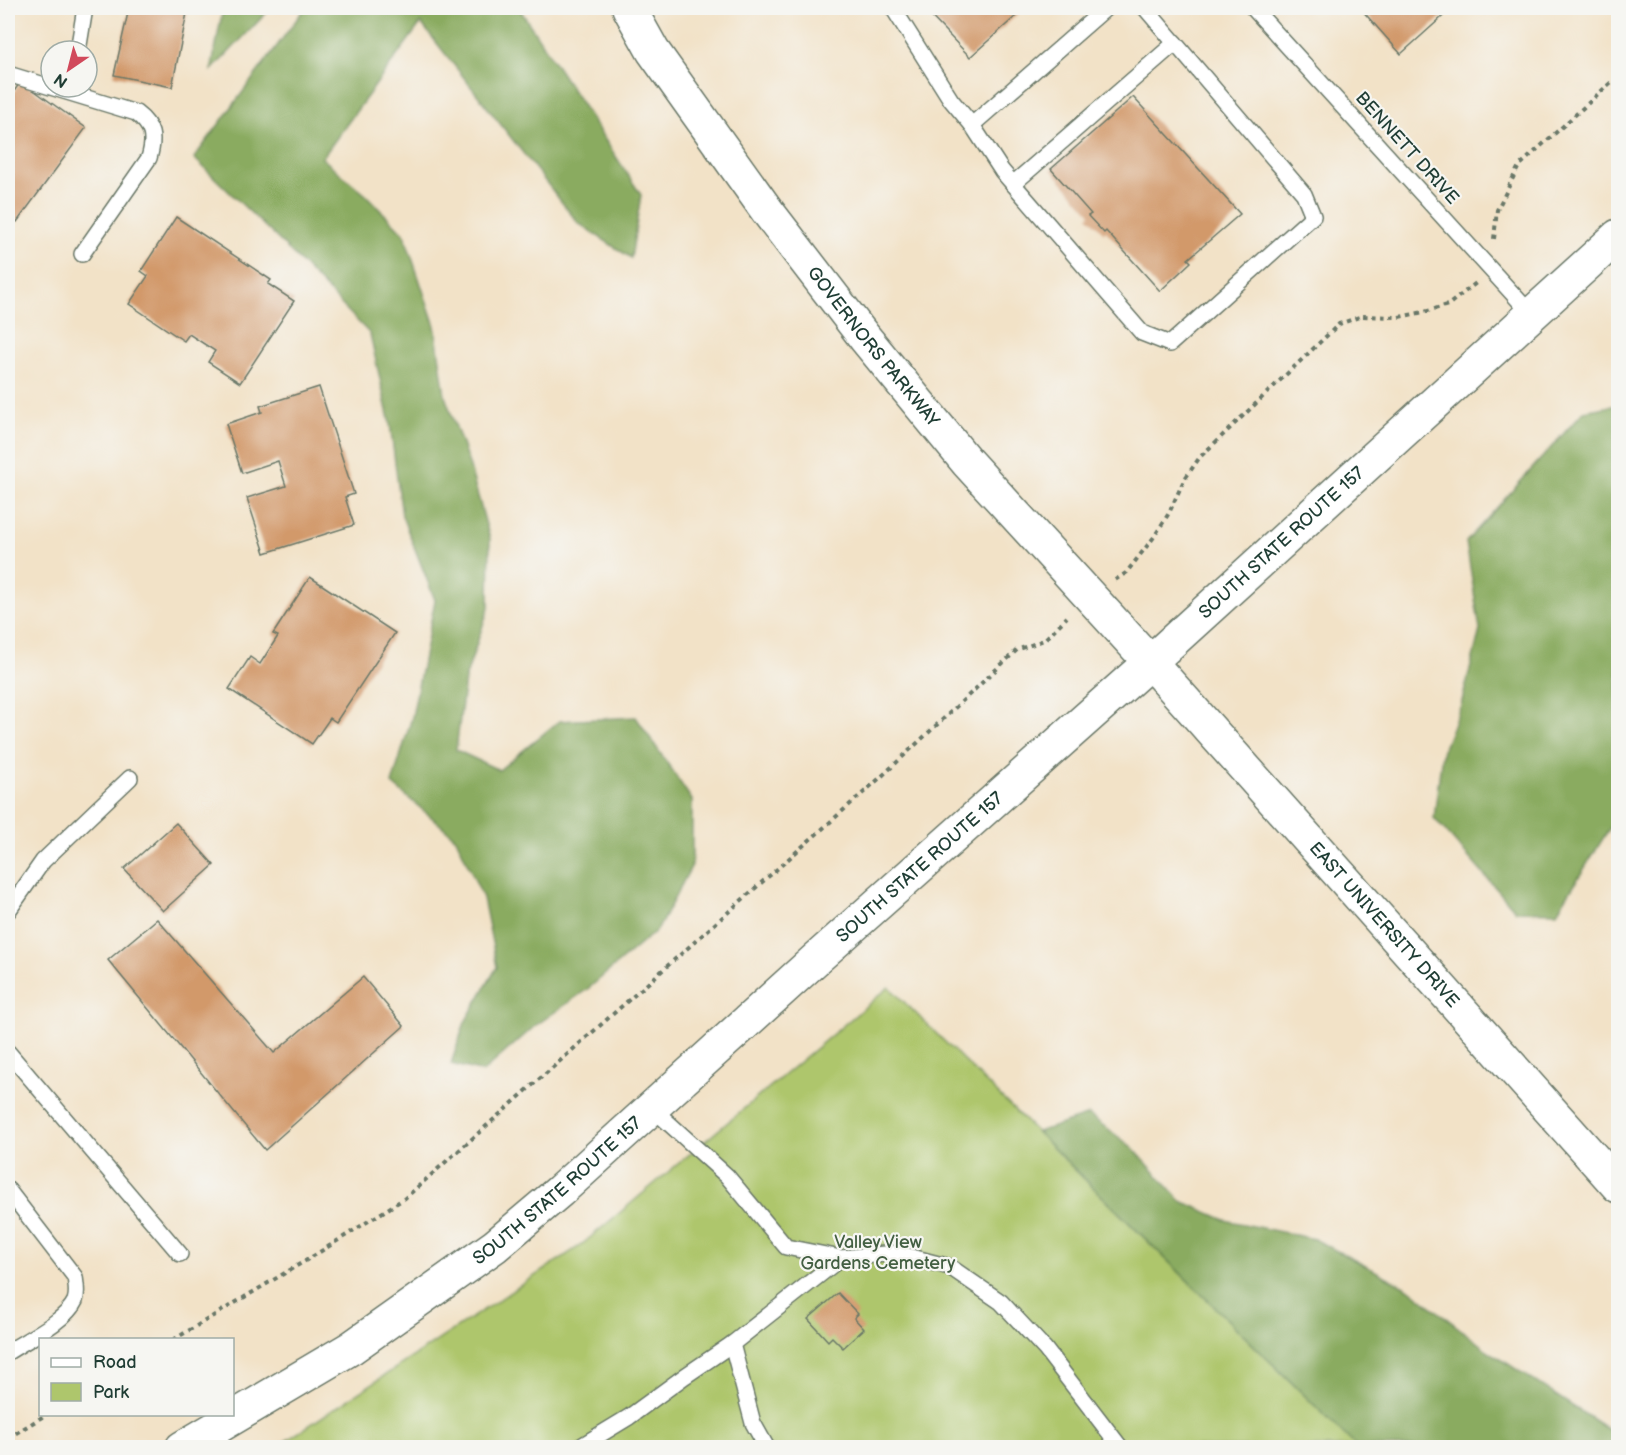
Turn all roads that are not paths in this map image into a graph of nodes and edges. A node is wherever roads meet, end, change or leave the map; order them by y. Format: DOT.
graph roads {
  1 [pos="85,8"];
  2 [pos="630,8"];
  3 [pos="893,8"];
  4 [pos="1106,8"];
  5 [pos="1145,8"];
  6 [pos="1253,8"];
  7 [pos="80,39"];
  8 [pos="1175,43"];
  9 [pos="8,74"];
  10 [pos="972,124"];
  11 [pos="1013,184"];
  12 [pos="1618,236"];
  13 [pos="82,254"];
  14 [pos="1532,315"];
  15 [pos="1150,662"];
  16 [pos="130,778"];
  17 [pos="8,911"];
  18 [pos="8,1052"];
  19 [pos="652,1108"];
  20 [pos="1618,1186"];
  21 [pos="8,1190"];
  22 [pos="180,1254"];
  23 [pos="841,1258"];
  24 [pos="732,1344"];
  25 [pos="8,1352"];
  26 [pos="182,1448"];
  27 [pos="578,1448"];
  28 [pos="767,1448"];
  29 [pos="1121,1448"];
  1 -- 7 [label="lane"];
  2 -- 15 [label="main road, GOVERNORS PARKWAY"];
  3 -- 10 [label="lane"];
  4 -- 10 [label="lane"];
  5 -- 8 [label="lane"];
  6 -- 14 [label="lane, BENNETT DRIVE"];
  8 -- 11 [label="lane"];
  8 -- 11 [label="lane"];
  9 -- 13 [label="lane"];
  10 -- 11 [label="lane"];
  12 -- 14 [label="main road, SOUTH STATE ROUTE 157"];
  14 -- 15 [label="main road, SOUTH STATE ROUTE 157"];
  15 -- 19 [label="main road, SOUTH STATE ROUTE 157"];
  15 -- 20 [label="main road, EAST UNIVERSITY DRIVE"];
  16 -- 17 [label="lane"];
  18 -- 22 [label="lane"];
  19 -- 23 [label="lane"];
  19 -- 26 [label="main road, SOUTH STATE ROUTE 157"];
  21 -- 25 [label="lane"];
  23 -- 24 [label="lane"];
  23 -- 29 [label="lane"];
  24 -- 27 [label="lane"];
  24 -- 28 [label="lane"];
}
